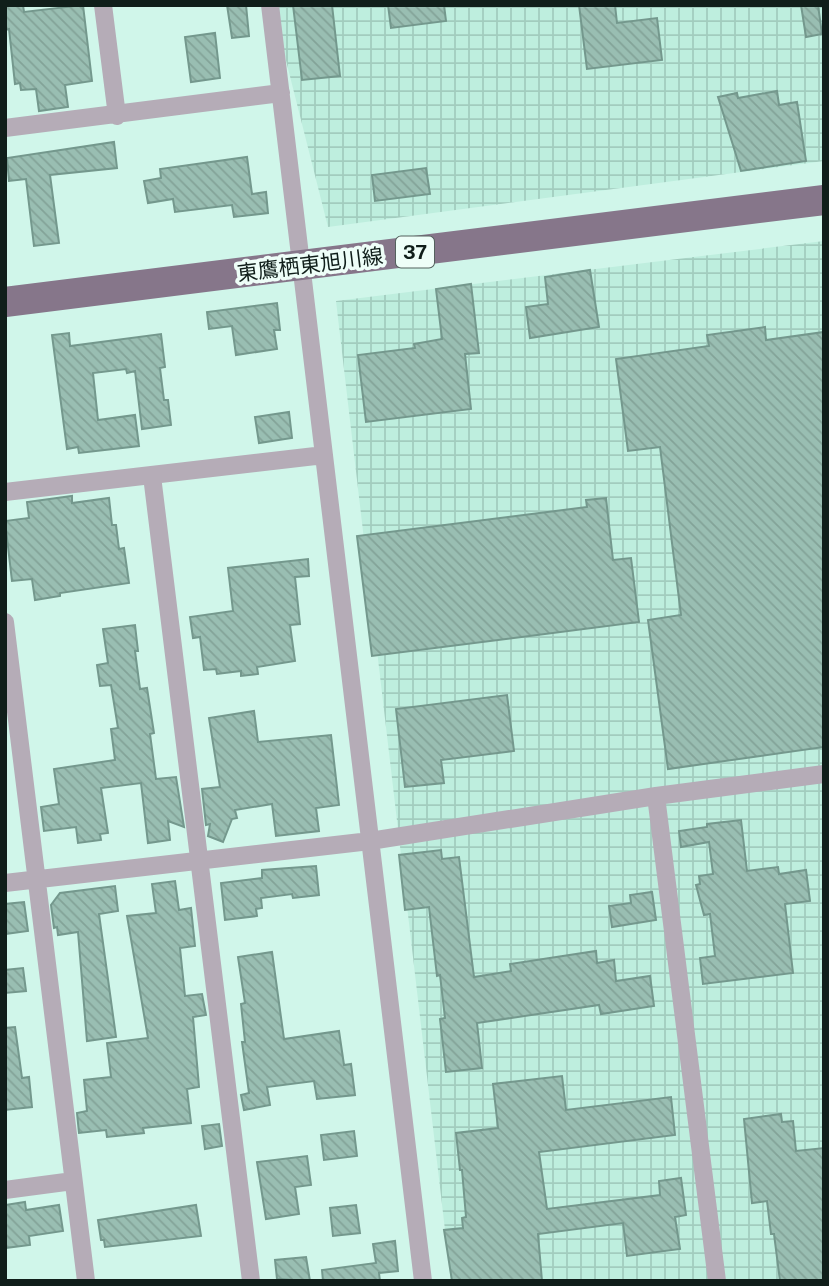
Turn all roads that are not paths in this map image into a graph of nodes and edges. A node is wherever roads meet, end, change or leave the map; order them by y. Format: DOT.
graph roads {
  1 [pos="103,5"];
  2 [pos="270,5"];
  3 [pos="281,93"];
  4 [pos="117,116"];
  5 [pos="5,127"];
  6 [pos="824,200"];
  7 [pos="302,266"];
  8 [pos="5,302"];
  9 [pos="324,455"];
  10 [pos="152,476"];
  11 [pos="5,492"];
  12 [pos="5,622"];
  13 [pos="824,774"];
  14 [pos="656,796"];
  15 [pos="370,841"];
  16 [pos="198,862"];
  17 [pos="38,879"];
  18 [pos="5,883"];
  19 [pos="73,1181"];
  20 [pos="5,1190"];
  21 [pos="86,1281"];
  22 [pos="251,1281"];
  23 [pos="424,1281"];
  24 [pos="717,1281"];
  1 -- 4 [label="street"];
  2 -- 3 [label="street"];
  3 -- 4 [label="street"];
  3 -- 7 [label="street"];
  4 -- 5 [label="street"];
  6 -- 7 [label="main road, 東鷹栖東旭川線 / 37"];
  7 -- 8 [label="main road, 東鷹栖東旭川線 / 37"];
  7 -- 9 [label="street"];
  9 -- 10 [label="street"];
  9 -- 15 [label="street"];
  10 -- 11 [label="street"];
  10 -- 16 [label="street"];
  12 -- 17 [label="street"];
  13 -- 14 [label="street"];
  14 -- 15 [label="street"];
  14 -- 24 [label="street"];
  15 -- 16 [label="street"];
  15 -- 23 [label="street"];
  16 -- 17 [label="street"];
  16 -- 22 [label="street"];
  17 -- 18 [label="street"];
  17 -- 19 [label="street"];
  19 -- 20 [label="street"];
  19 -- 21 [label="street"];
}
